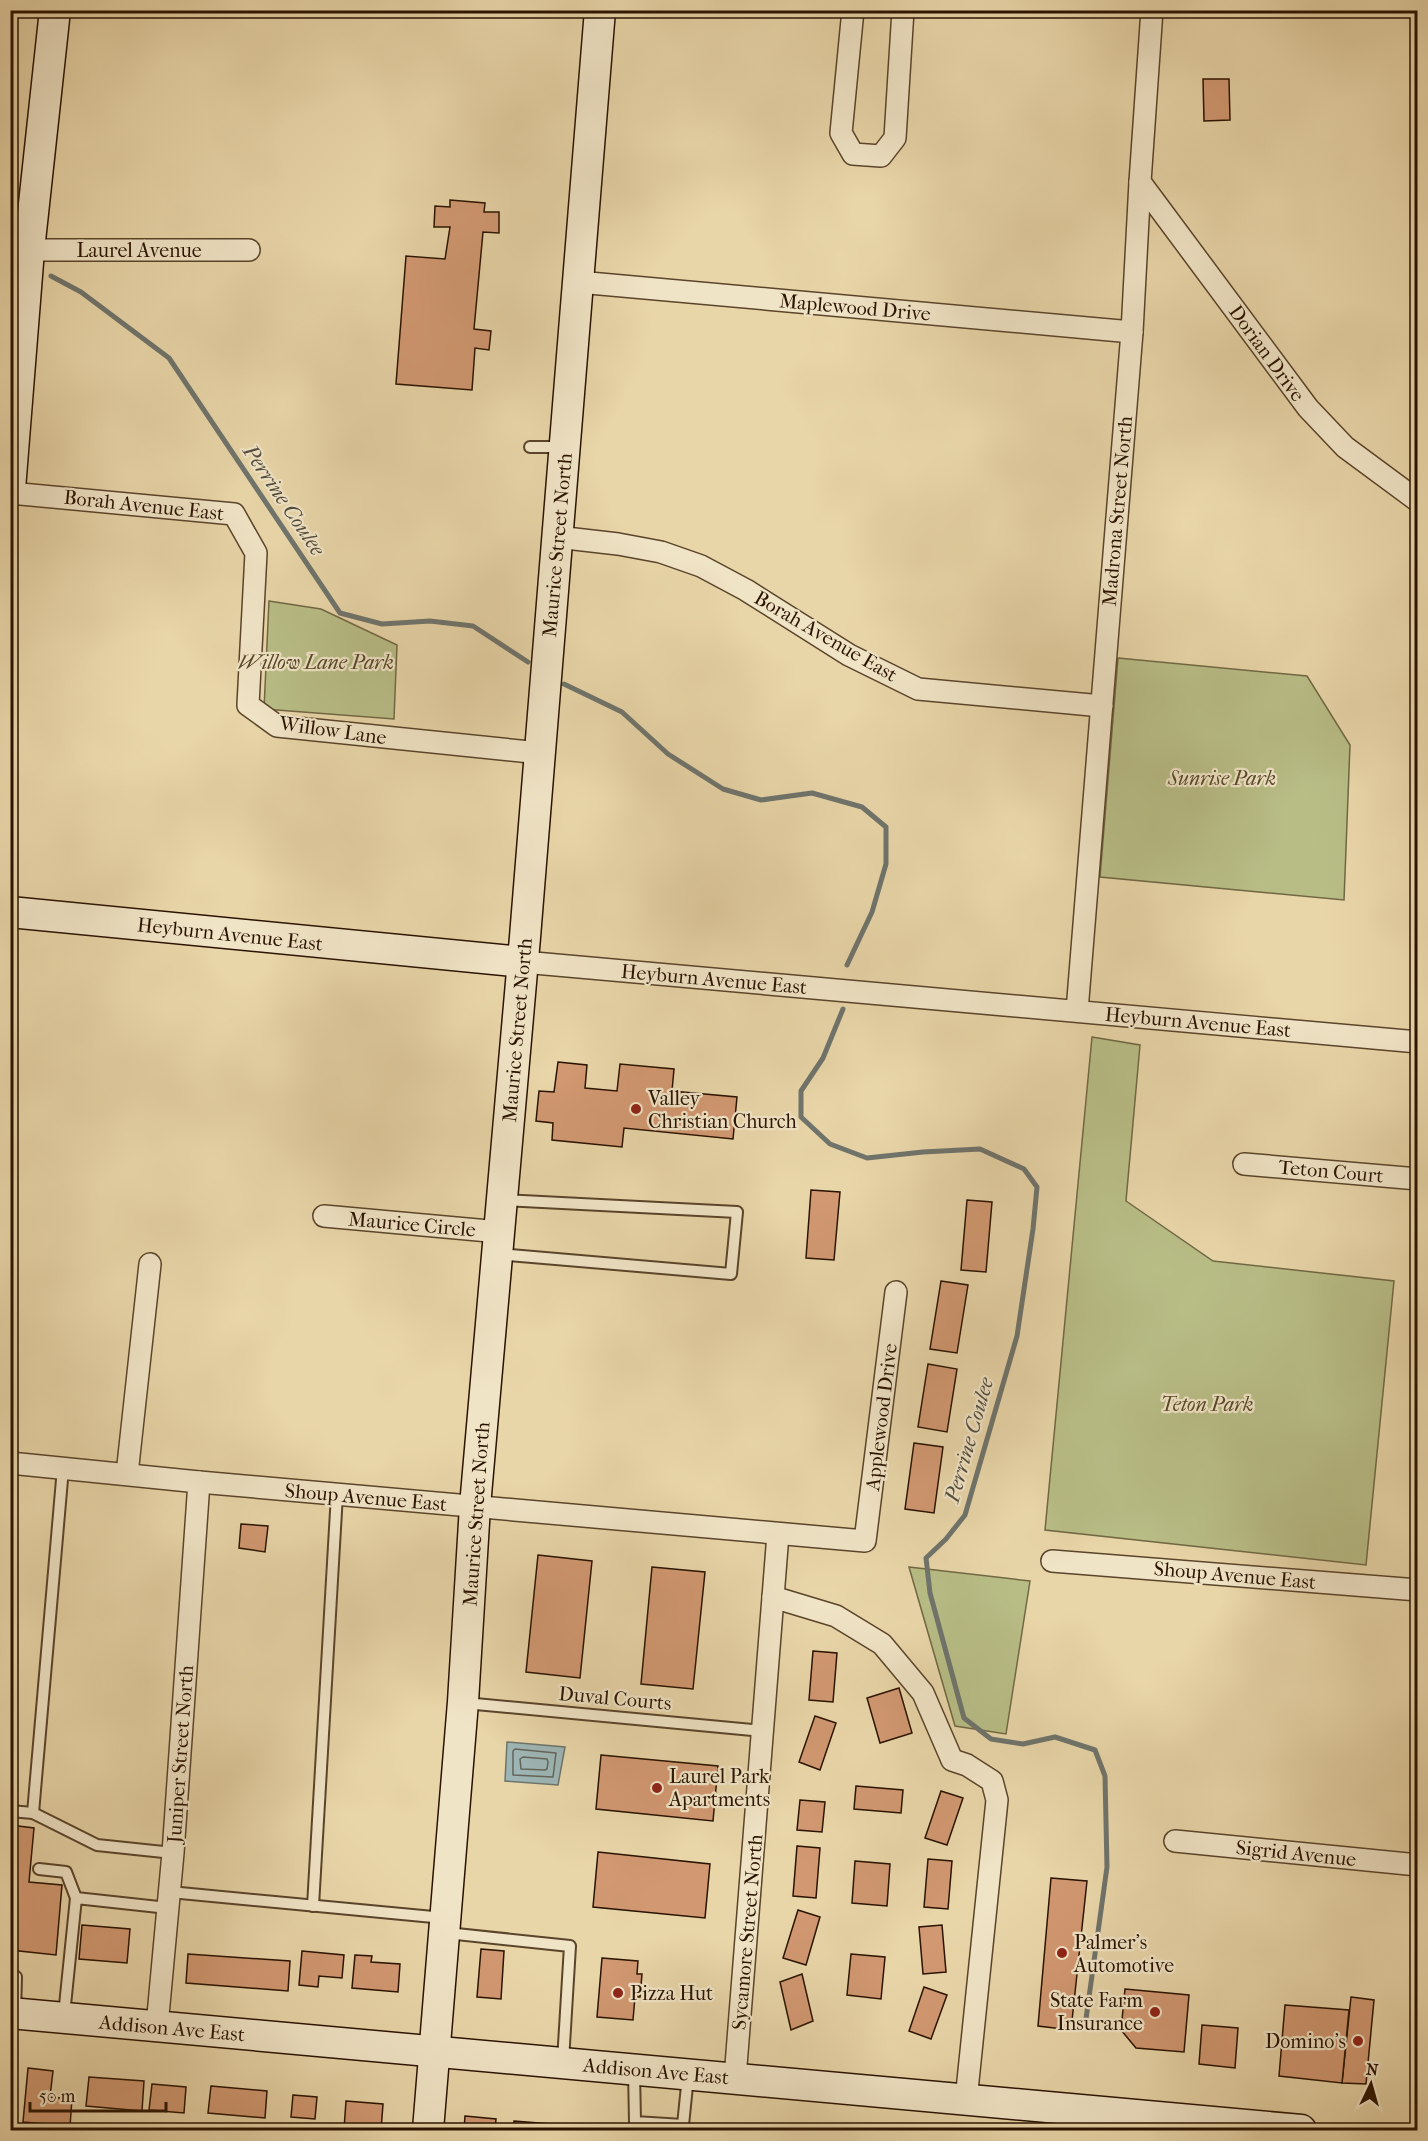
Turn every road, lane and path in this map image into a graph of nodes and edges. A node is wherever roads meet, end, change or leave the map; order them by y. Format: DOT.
graph roads {
  1 [pos="55,10"];
  2 [pos="600,10"];
  3 [pos="853,10"];
  4 [pos="903,10"];
  5 [pos="1152,10"];
  6 [pos="1140,182"];
  7 [pos="29,250"];
  8 [pos="249,250"];
  9 [pos="578,282"];
  10 [pos="1132,332"];
  11 [pos="530,447"];
  12 [pos="565,447"];
  13 [pos="10,489"];
  14 [pos="10,493"];
  15 [pos="1418,501"];
  16 [pos="557,537"];
  17 [pos="256,553"];
  18 [pos="1101,706"];
  19 [pos="540,753"];
  20 [pos="10,912"];
  21 [pos="523,962"];
  22 [pos="1077,1011"];
  23 [pos="1418,1042"];
  24 [pos="1244,1164"];
  25 [pos="1418,1179"];
  26 [pos="502,1200"];
  27 [pos="324,1216"];
  28 [pos="499,1243"];
  29 [pos="150,1264"];
  30 [pos="897,1292"];
  31 [pos="10,1463"];
  32 [pos="63,1468"];
  33 [pos="127,1474"];
  34 [pos="199,1482"];
  35 [pos="337,1494"];
  36 [pos="475,1506"];
  37 [pos="778,1534"];
  38 [pos="865,1541"];
  39 [pos="1052,1561"];
  40 [pos="1418,1590"];
  41 [pos="773,1597"];
  42 [pos="463,1702"];
  43 [pos="763,1731"];
  44 [pos="10,1811"];
  45 [pos="33,1813"];
  46 [pos="1174,1841"];
  47 [pos="173,1853"];
  48 [pos="1418,1865"];
  49 [pos="39,1869"];
  50 [pos="76,1898"];
  51 [pos="169,1900"];
  52 [pos="313,1906"];
  53 [pos="445,1925"];
  54 [pos="10,1976"];
  55 [pos="13,2013"];
  56 [pos="64,2018"];
  57 [pos="158,2026"];
  58 [pos="435,2050"];
  59 [pos="563,2063"];
  60 [pos="634,2071"];
  61 [pos="689,2074"];
  62 [pos="735,2078"];
  63 [pos="966,2100"];
  64 [pos="655,2127"];
  65 [pos="428,2130"];
  66 [pos="1301,2130"];
  1 -- 7 [label="street"];
  2 -- 9 [label="street, Maurice Street North"];
  3 -- 4 [label="street"];
  5 -- 6 [label="street, Madrona Street North"];
  6 -- 10 [label="street, Madrona Street North"];
  6 -- 15 [label="street, Dorian Drive"];
  7 -- 8 [label="street, Laurel Avenue"];
  7 -- 13 [label="street"];
  9 -- 10 [label="street, Maplewood Drive"];
  9 -- 12 [label="street, Maurice Street North"];
  10 -- 18 [label="street, Madrona Street North"];
  11 -- 12 [label="lane"];
  12 -- 16 [label="street, Maurice Street North"];
  14 -- 17 [label="street, Borah Avenue East"];
  16 -- 18 [label="street, Borah Avenue East"];
  16 -- 19 [label="street, Maurice Street North"];
  17 -- 19 [label="street, Willow Lane"];
  18 -- 22 [label="street, Madrona Street North"];
  19 -- 21 [label="street, Maurice Street North"];
  20 -- 21 [label="street, Heyburn Avenue East"];
  21 -- 22 [label="street, Heyburn Avenue East"];
  21 -- 26 [label="street, Maurice Street North"];
  22 -- 23 [label="street, Heyburn Avenue East"];
  24 -- 25 [label="street, Teton Court"];
  26 -- 28 [label="street, Maurice Street North"];
  26 -- 28 [label="lane"];
  27 -- 28 [label="street, Maurice Circle"];
  28 -- 36 [label="street, Maurice Street North"];
  29 -- 33 [label="street"];
  30 -- 38 [label="street, Applewood Drive"];
  31 -- 32 [label="street, Shoup Avenue East"];
  32 -- 33 [label="street, Shoup Avenue East"];
  32 -- 45 [label="lane"];
  33 -- 34 [label="street, Shoup Avenue East"];
  34 -- 35 [label="street, Shoup Avenue East"];
  34 -- 47 [label="street, Juniper Street North"];
  35 -- 36 [label="street, Shoup Avenue East"];
  35 -- 52 [label="lane"];
  36 -- 37 [label="street, Shoup Avenue East"];
  36 -- 42 [label="street, Maurice Street North"];
  37 -- 38 [label="street, Shoup Avenue East"];
  37 -- 41 [label="street, Sycamore Street North"];
  39 -- 40 [label="street, Shoup Avenue East"];
  41 -- 43 [label="street, Sycamore Street North"];
  41 -- 63 [label="street"];
  42 -- 43 [label="lane, Duval Courts"];
  42 -- 53 [label="street, Maurice Street North"];
  43 -- 62 [label="street, Sycamore Street North"];
  44 -- 45 [label="lane"];
  45 -- 47 [label="lane"];
  46 -- 48 [label="street, Sigrid Avenue"];
  47 -- 51 [label="street, Juniper Street North"];
  49 -- 50 [label="lane"];
  50 -- 51 [label="lane"];
  50 -- 56 [label="lane"];
  51 -- 52 [label="lane"];
  51 -- 57 [label="street, Juniper Street North"];
  52 -- 53 [label="lane"];
  53 -- 58 [label="street, Maurice Street North"];
  53 -- 59 [label="lane"];
  54 -- 55 [label="lane"];
  55 -- 56 [label="street, Addison Ave East"];
  56 -- 57 [label="street, Addison Ave East"];
  57 -- 58 [label="street, Addison Ave East"];
  58 -- 59 [label="street, Addison Ave East"];
  58 -- 65 [label="street, Maurice Street North"];
  59 -- 60 [label="street, Addison Ave East"];
  60 -- 61 [label="street, Addison Ave East"];
  60 -- 64 [label="lane"];
  61 -- 62 [label="street, Addison Ave East"];
  61 -- 64 [label="lane"];
  62 -- 63 [label="street, Addison Ave East"];
  63 -- 66 [label="street, Addison Ave East"];
}
